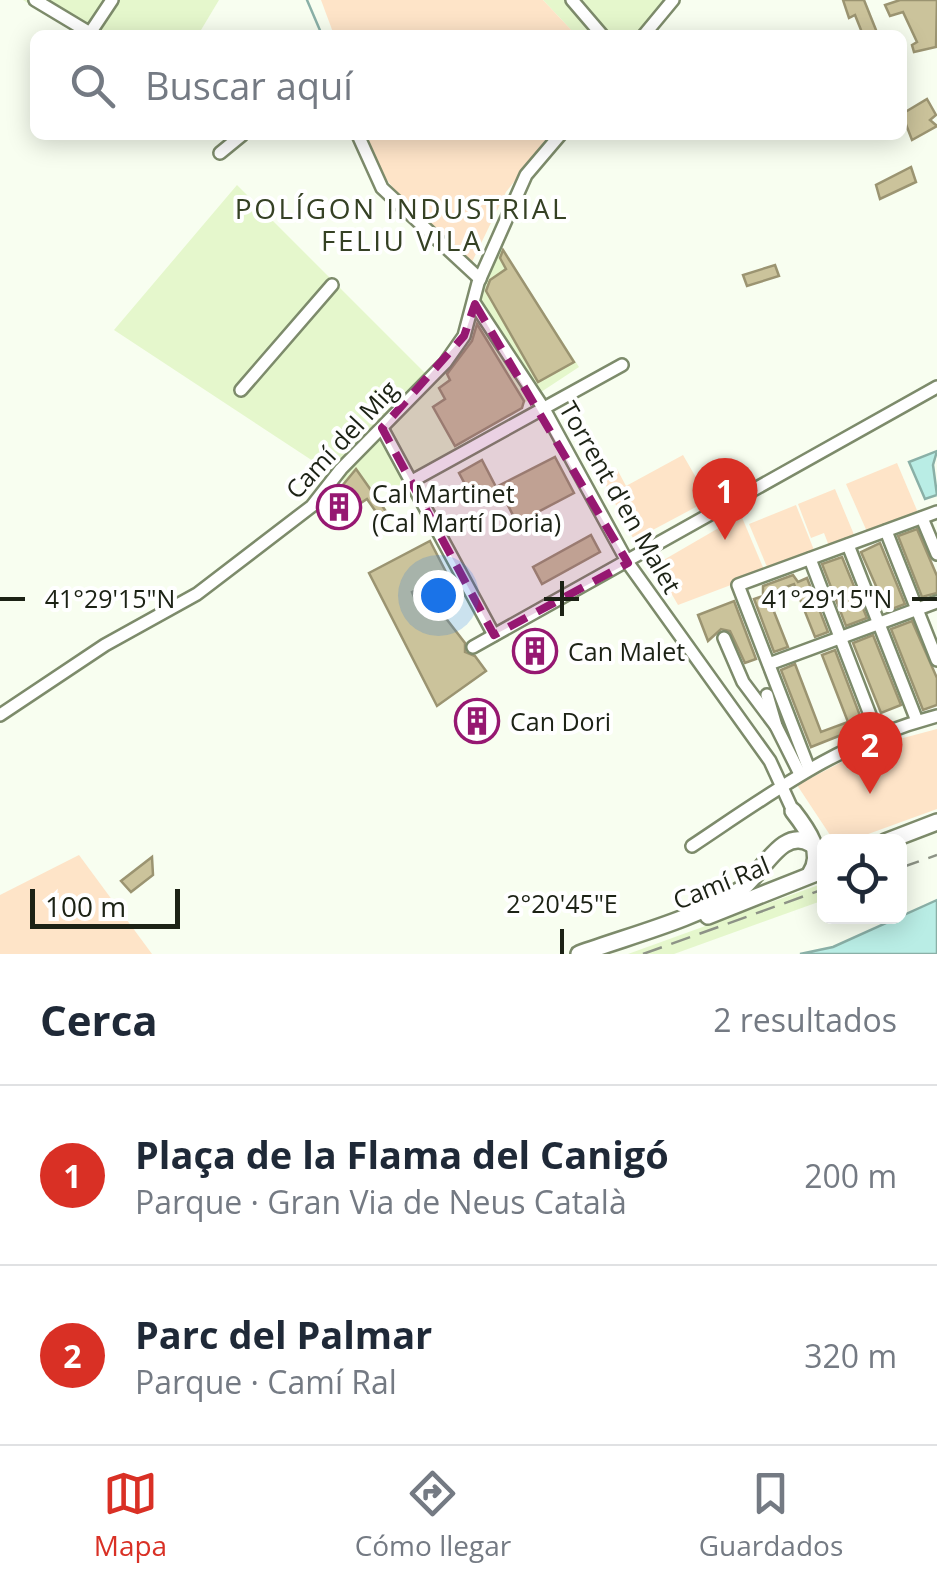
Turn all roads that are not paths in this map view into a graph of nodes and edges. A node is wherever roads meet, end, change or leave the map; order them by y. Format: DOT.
graph roads {
  1 [pos="36,0"];
  2 [pos="112,0"];
  3 [pos="572,0"];
  4 [pos="672,0"];
  5 [pos="85,30"];
  6 [pos="92,30"];
  7 [pos="598,30"];
  8 [pos="648,30"];
  9 [pos="236,140"];
  10 [pos="360,140"];
  11 [pos="556,140"];
  12 [pos="220,154"];
  13 [pos="480,278"];
  14 [pos="332,286"];
  15 [pos="476,304"];
  16 [pos="622,364"];
  17 [pos="937,387"];
  18 [pos="241,390"];
  19 [pos="544,408"];
  20 [pos="382,428"];
  21 [pos="412,482"];
  22 [pos="937,512"];
  23 [pos="922,518"];
  24 [pos="886,531"];
  25 [pos="848,545"];
  26 [pos="937,554"];
  27 [pos="810,560"];
  28 [pos="628,563"];
  29 [pos="937,602"];
  30 [pos="918,610"];
  31 [pos="882,624"];
  32 [pos="494,636"];
  33 [pos="724,638"];
  34 [pos="843,638"];
  35 [pos="472,647"];
  36 [pos="937,660"];
  37 [pos="768,664"];
  38 [pos="767,695"];
  39 [pos="0,716"];
  40 [pos="937,716"];
  41 [pos="917,722"];
  42 [pos="776,726"];
  43 [pos="877,732"];
  44 [pos="805,772"];
  45 [pos="781,786"];
  46 [pos="793,811"];
  47 [pos="937,822"];
  48 [pos="937,832"];
  49 [pos="905,834"];
  50 [pos="907,843"];
  51 [pos="784,844"];
  52 [pos="692,846"];
  53 [pos="817,849"];
  54 [pos="811,874"];
  55 [pos="580,954"];
  56 [pos="607,954"];
  1 -- 5 [label="street"];
  2 -- 6 [label="street"];
  3 -- 7 [label="street"];
  4 -- 8 [label="street"];
  9 -- 12 [label="street"];
  10 -- 13 [label="street"];
  11 -- 13 [label="street, Camí del Mig"];
  13 -- 15 [label="street, Camí del Mig"];
  14 -- 18 [label="street"];
  15 -- 19 [label="street, Torrent d'en Malet"];
  15 -- 20 [label="street, Camí del Mig"];
  16 -- 19 [label="street"];
  17 -- 28 [label="street"];
  19 -- 21 [label="street"];
  19 -- 28 [label="street, Torrent d'en Malet"];
  20 -- 21 [label="street"];
  20 -- 39 [label="street, Camí del Mig"];
  21 -- 32 [label="street"];
  22 -- 23 [label="street"];
  23 -- 24 [label="street"];
  23 -- 26 [label="street"];
  24 -- 25 [label="street"];
  24 -- 30 [label="street"];
  25 -- 27 [label="street"];
  25 -- 31 [label="street"];
  27 -- 34 [label="street"];
  27 -- 37 [label="street"];
  28 -- 32 [label="street"];
  28 -- 45 [label="street, Torrent d'en Malet"];
  29 -- 30 [label="street"];
  30 -- 31 [label="street"];
  30 -- 36 [label="street"];
  31 -- 34 [label="street"];
  31 -- 41 [label="street"];
  32 -- 35 [label="street"];
  33 -- 42 [label="street"];
  34 -- 37 [label="street"];
  34 -- 43 [label="street"];
  37 -- 44 [label="street"];
  38 -- 42 [label="street"];
  40 -- 41 [label="street"];
  41 -- 43 [label="street"];
  42 -- 44 [label="street"];
  43 -- 44 [label="street"];
  44 -- 45 [label="street"];
  45 -- 46 [label="street, Torrent d'en Malet"];
  45 -- 52 [label="street"];
  46 -- 51 [label="main road"];
  46 -- 53 [label="main road"];
  47 -- 49 [label="main road"];
  48 -- 50 [label="main road"];
  51 -- 53 [label="main road"];
  51 -- 54 [label="main road"];
  51 -- 55 [label="main road, Camí Ral"];
  53 -- 54 [label="main road"];
  54 -- 56 [label="main road, Camí Ral"];
}
